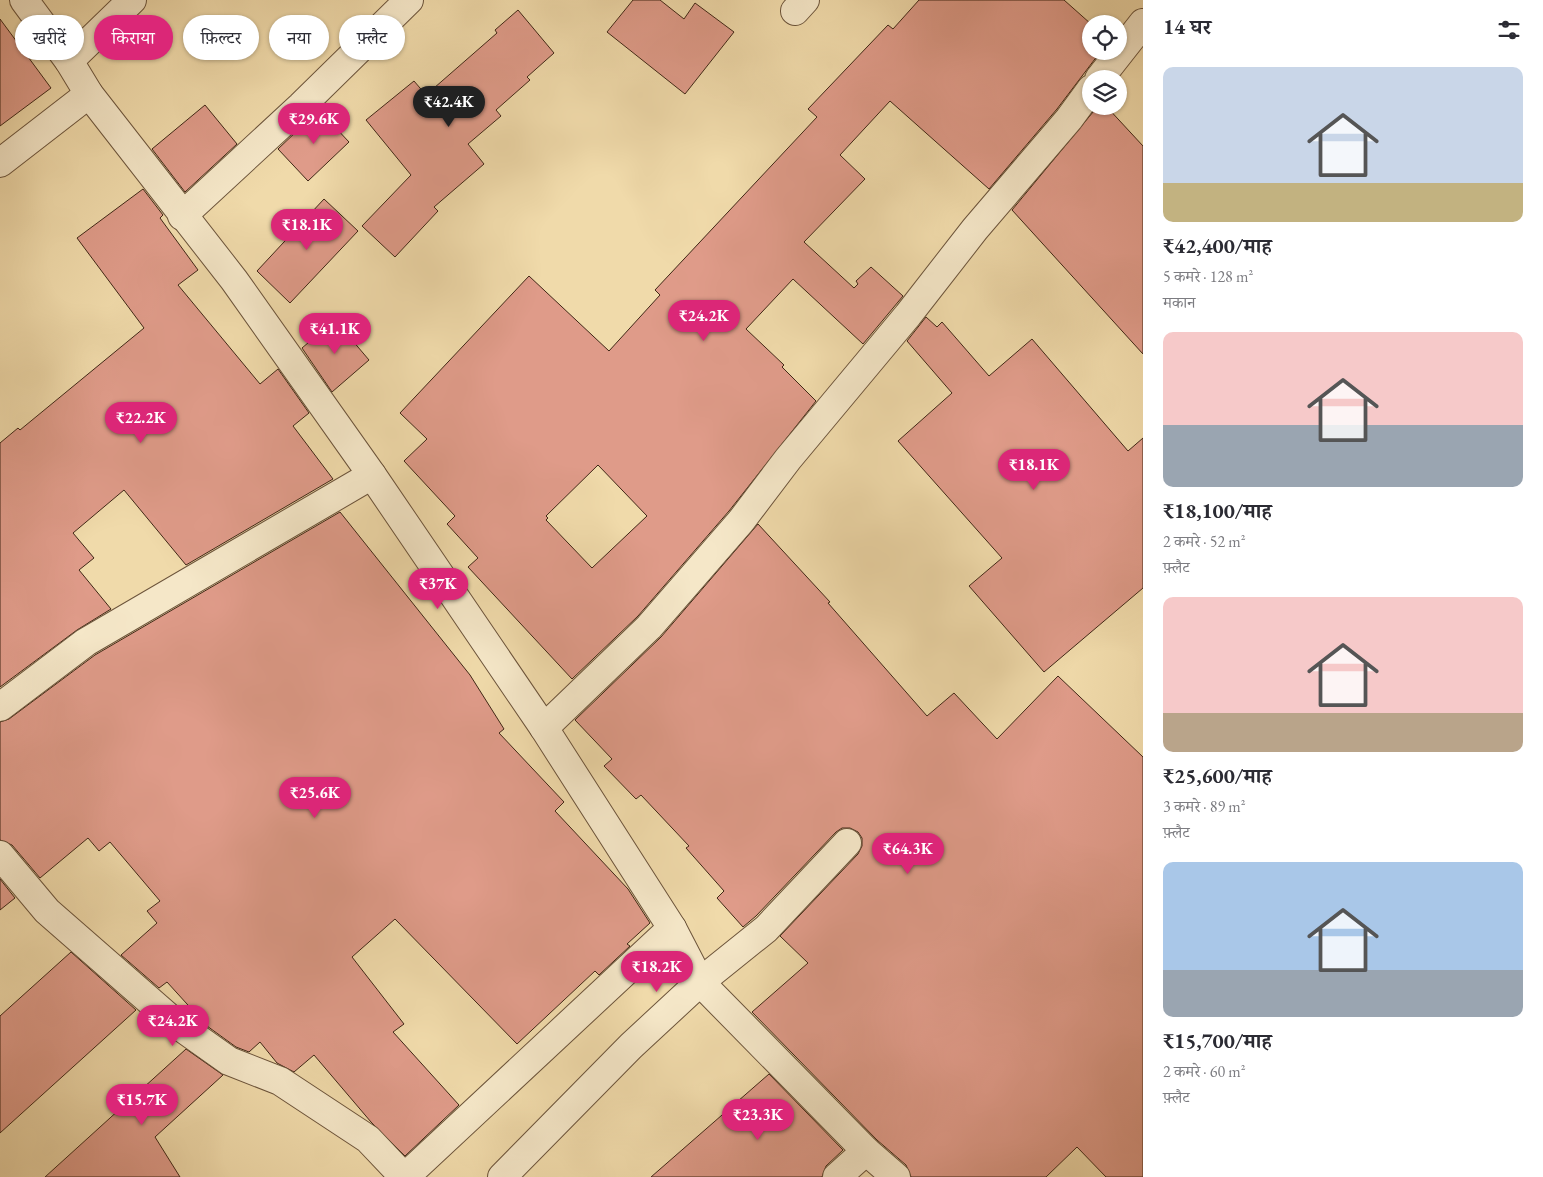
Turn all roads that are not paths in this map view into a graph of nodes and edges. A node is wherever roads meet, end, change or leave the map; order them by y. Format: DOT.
graph roads {
  1 [pos="24,0"];
  2 [pos="132,0"];
  3 [pos="409,0"];
  4 [pos="1143,23"];
  5 [pos="69,61"];
  6 [pos="1106,70"];
  7 [pos="89,94"];
  8 [pos="1082,101"];
  9 [pos="0,163"];
  10 [pos="182,216"];
  11 [pos="372,475"];
  12 [pos="0,708"];
  13 [pos="544,728"];
  14 [pos="847,843"];
  15 [pos="0,854"];
  16 [pos="672,928"];
  17 [pos="700,982"];
  18 [pos="866,1151"];
  19 [pos="405,1177"];
  20 [pos="502,1177"];
  21 [pos="837,1177"];
  22 [pos="896,1177"];
  1 -- 5 [label="street"];
  2 -- 5 [label="street"];
  3 -- 10 [label="street"];
  4 -- 6 [label="street"];
  5 -- 7 [label="street"];
  7 -- 9 [label="street"];
  7 -- 10 [label="street"];
  8 -- 13 [label="street"];
  10 -- 11 [label="street"];
  11 -- 12 [label="street"];
  11 -- 13 [label="street"];
  13 -- 16 [label="street"];
  14 -- 17 [label="street"];
  15 -- 19 [label="street"];
  16 -- 17 [label="street"];
  16 -- 19 [label="street"];
  17 -- 18 [label="street"];
  17 -- 20 [label="street"];
  18 -- 21 [label="street"];
  18 -- 22 [label="street"];
}
